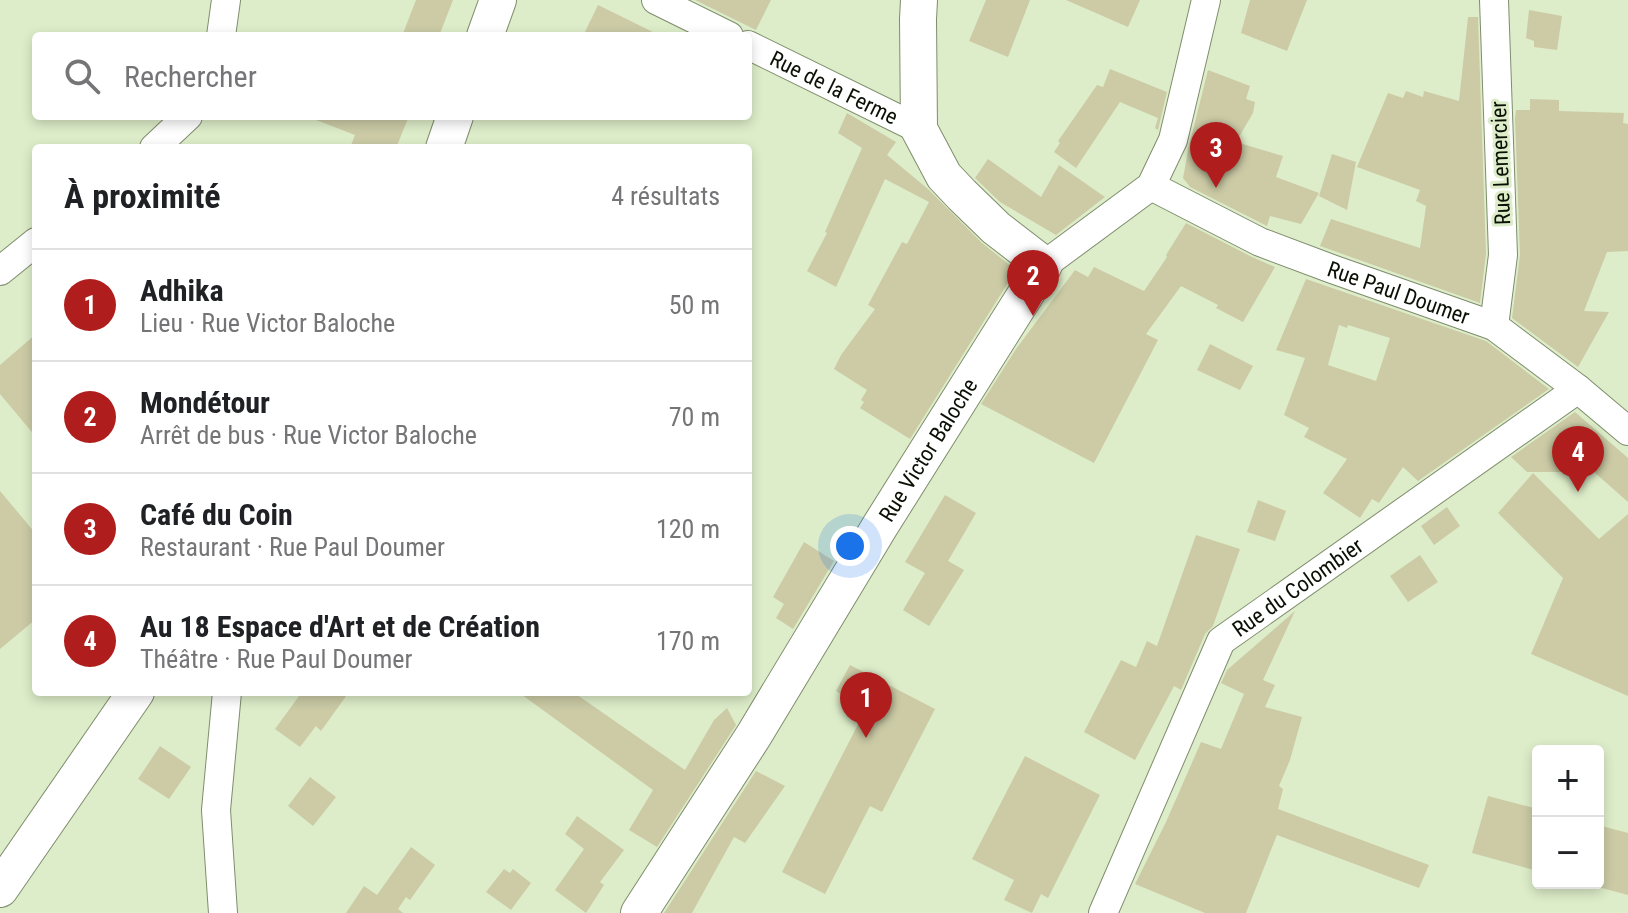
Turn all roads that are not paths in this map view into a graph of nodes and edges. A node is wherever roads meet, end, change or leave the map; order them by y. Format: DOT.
graph roads {
  1 [pos="226,0"];
  2 [pos="498,0"];
  3 [pos="656,0"];
  4 [pos="919,0"];
  5 [pos="1206,0"];
  6 [pos="1494,0"];
  7 [pos="222,32"];
  8 [pos="486,32"];
  9 [pos="721,32"];
  10 [pos="752,47"];
  11 [pos="184,120"];
  12 [pos="454,120"];
  13 [pos="919,129"];
  14 [pos="158,144"];
  15 [pos="445,144"];
  16 [pos="1151,186"];
  17 [pos="32,245"];
  18 [pos="1044,265"];
  19 [pos="0,271"];
  20 [pos="1494,326"];
  21 [pos="1578,389"];
  22 [pos="1627,429"];
  23 [pos="133,696"];
  24 [pos="227,696"];
  25 [pos="0,889"];
  26 [pos="223,913"];
  27 [pos="639,913"];
  28 [pos="1103,913"];
  1 -- 7 [label="street"];
  2 -- 8 [label="street"];
  3 -- 9 [label="street"];
  4 -- 13 [label="street"];
  5 -- 16 [label="street, Rue Victor Baloche"];
  6 -- 20 [label="street, Rue Lemercier"];
  10 -- 13 [label="street, Rue de la Ferme"];
  11 -- 14 [label="street"];
  12 -- 15 [label="street"];
  13 -- 18 [label="street"];
  16 -- 18 [label="street, Rue Victor Baloche"];
  16 -- 20 [label="street, Rue Paul Doumer"];
  17 -- 19 [label="street"];
  18 -- 27 [label="street, Rue Victor Baloche"];
  20 -- 21 [label="street, Rue Paul Doumer"];
  21 -- 22 [label="street, Rue Paul Doumer"];
  21 -- 28 [label="street, Rue du Colombier"];
  23 -- 25 [label="street"];
  24 -- 26 [label="street"];
}
